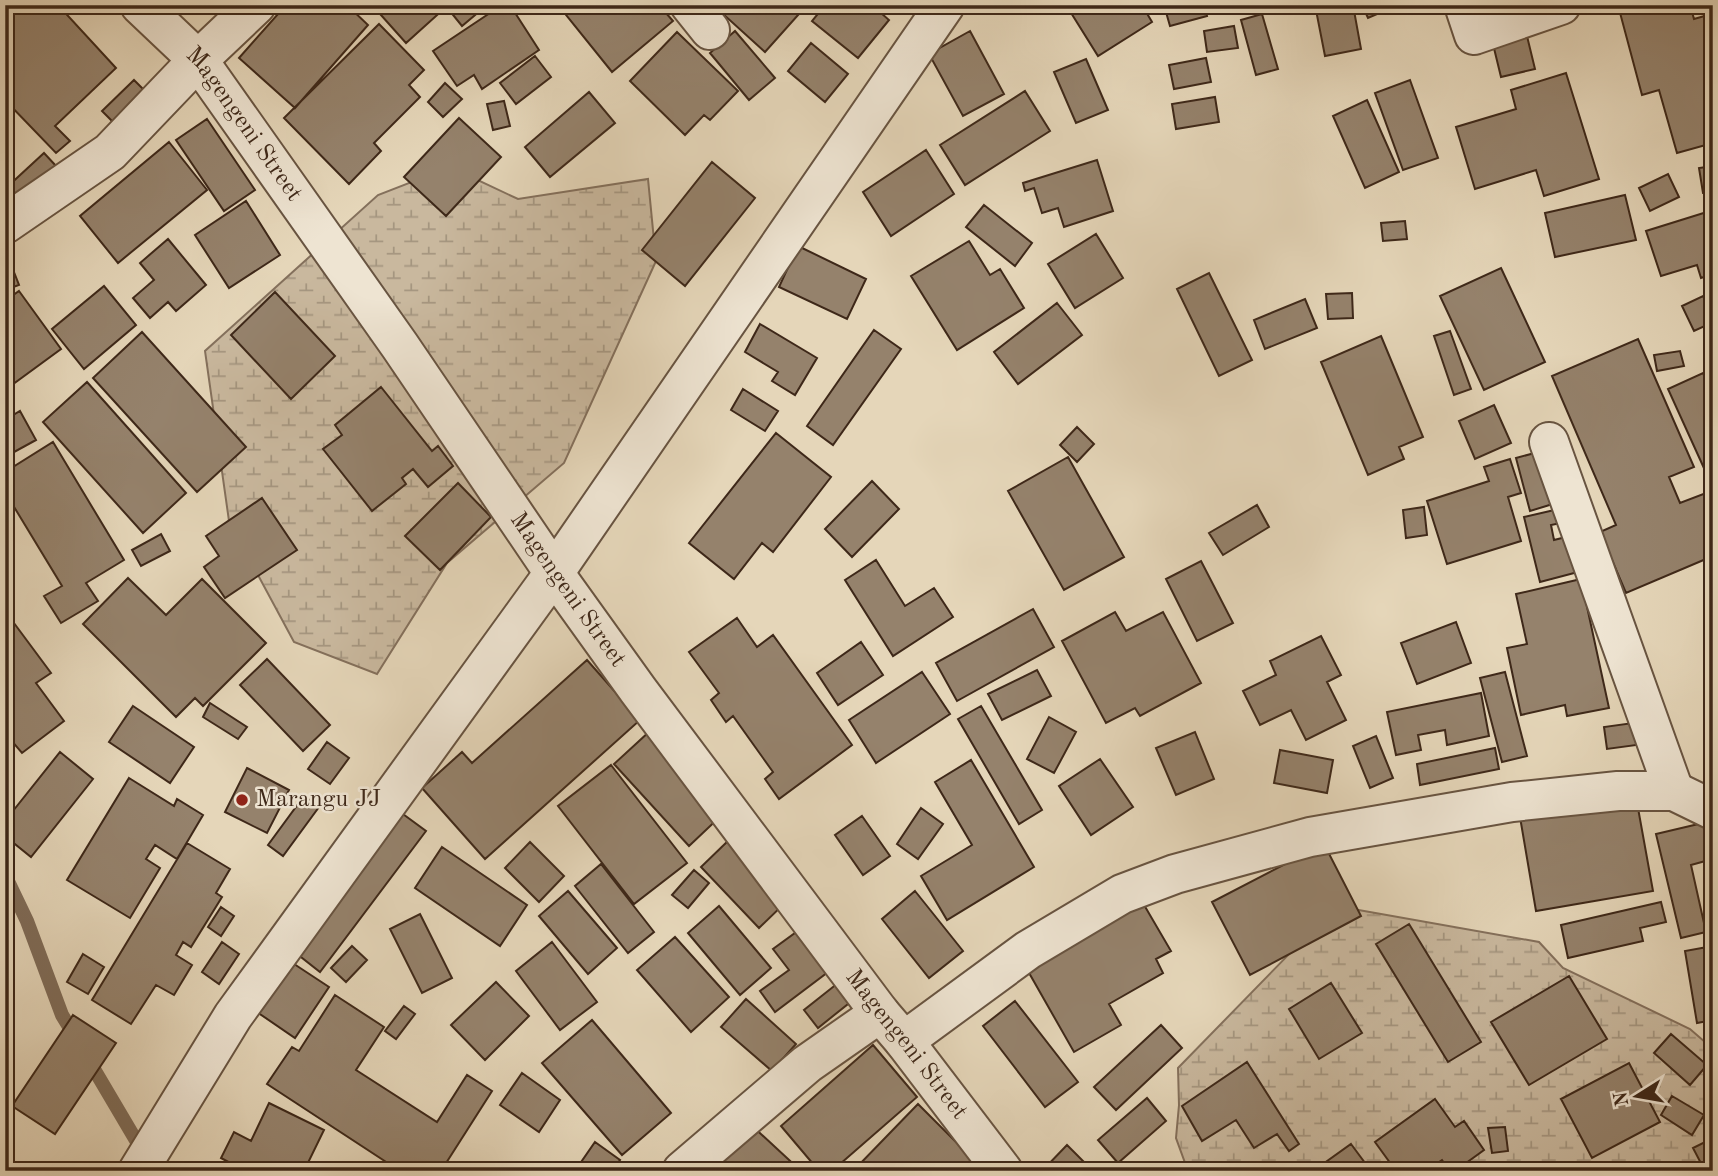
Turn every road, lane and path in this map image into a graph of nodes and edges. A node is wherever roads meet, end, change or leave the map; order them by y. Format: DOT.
graph roads {
  1 [pos="140,5"];
  2 [pos="256,5"];
  3 [pos="945,5"];
  4 [pos="1464,5"];
  5 [pos="1560,5"];
  6 [pos="198,60"];
  7 [pos="5,224"];
  8 [pos="1549,442"];
  9 [pos="554,573"];
  10 [pos="1674,792"];
  11 [pos="1713,810"];
  12 [pos="880,1013"];
  13 [pos="904,1041"];
  14 [pos="138,1171"];
  15 [pos="682,1171"];
  16 [pos="1003,1171"];
  1 -- 6 [label="street, Magengeni Street"];
  2 -- 6 [label="street"];
  3 -- 9 [label="street"];
  4 -- 5 [label="street"];
  6 -- 7 [label="street"];
  6 -- 9 [label="street, Magengeni Street"];
  8 -- 10 [label="street"];
  9 -- 12 [label="street, Magengeni Street"];
  9 -- 14 [label="street"];
  10 -- 11 [label="street"];
  10 -- 13 [label="street"];
  12 -- 13 [label="street, Magengeni Street"];
  12 -- 15 [label="street"];
  13 -- 16 [label="street, Magengeni Street"];
}
